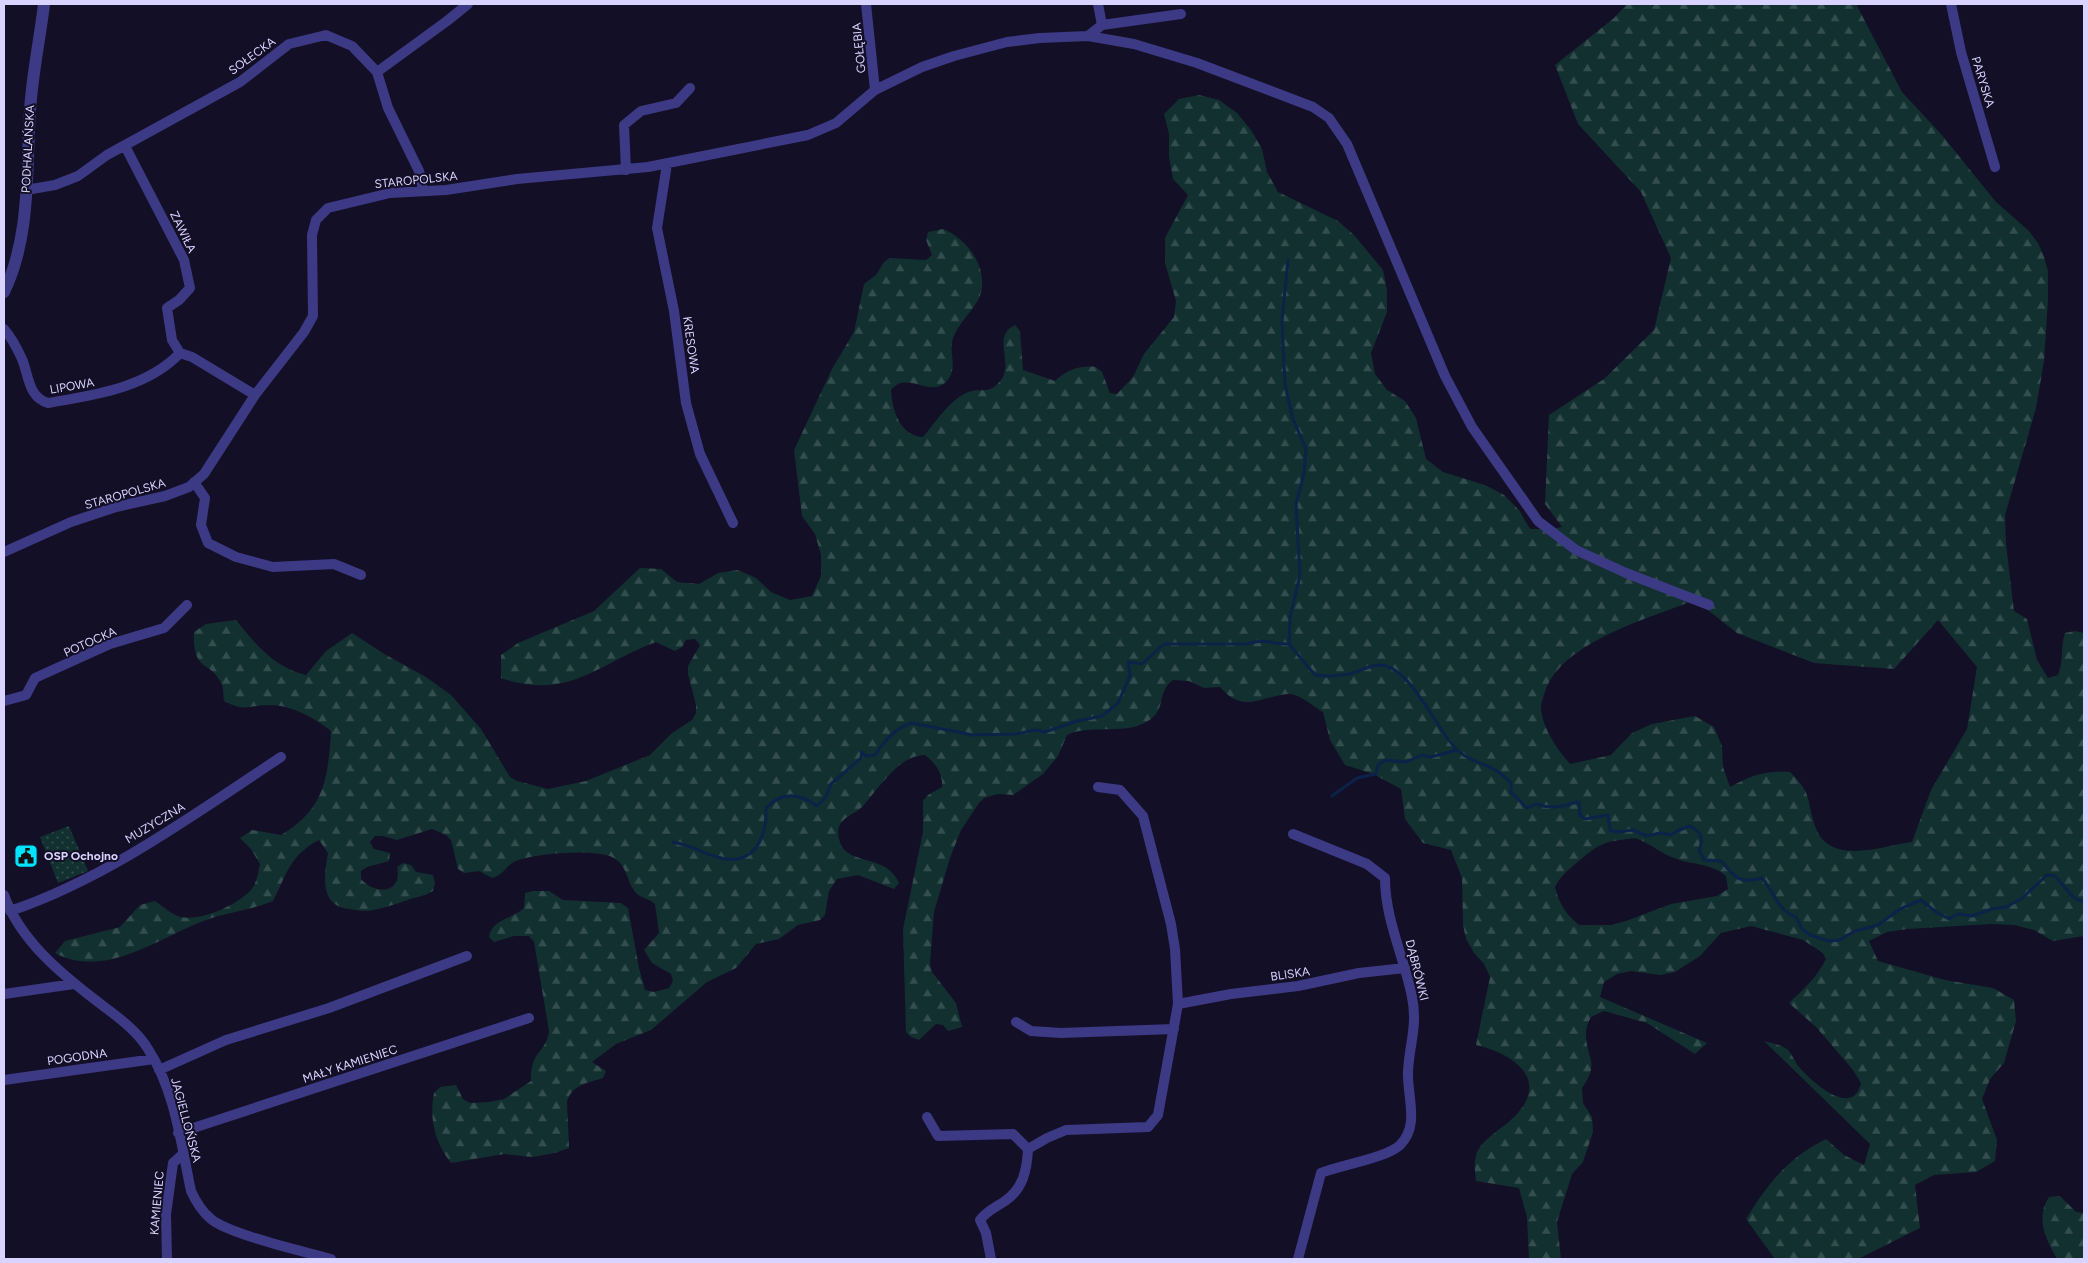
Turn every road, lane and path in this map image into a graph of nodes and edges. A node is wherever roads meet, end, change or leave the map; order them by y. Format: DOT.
graph roads {
  1 [pos="44,4"];
  2 [pos="468,4"];
  3 [pos="866,4"];
  4 [pos="1098,4"];
  5 [pos="1951,4"];
  6 [pos="1181,14"];
  7 [pos="1102,25"];
  8 [pos="1088,36"];
  9 [pos="377,72"];
  10 [pos="690,88"];
  11 [pos="875,90"];
  12 [pos="125,146"];
  13 [pos="667,164"];
  14 [pos="1995,167"];
  15 [pos="626,170"];
  16 [pos="26,190"];
  17 [pos="423,190"];
  18 [pos="4,292"];
  19 [pos="4,328"];
  20 [pos="180,353"];
  21 [pos="255,395"];
  22 [pos="194,482"];
  23 [pos="733,523"];
  24 [pos="4,552"];
  25 [pos="361,575"];
  26 [pos="187,605"];
  27 [pos="1708,605"];
  28 [pos="4,701"];
  29 [pos="281,757"];
  30 [pos="1098,786"];
  31 [pos="1293,834"];
  32 [pos="4,894"];
  33 [pos="10,911"];
  34 [pos="467,956"];
  35 [pos="1405,968"];
  36 [pos="74,984"];
  37 [pos="4,994"];
  38 [pos="1178,1004"];
  39 [pos="529,1018"];
  40 [pos="1016,1022"];
  41 [pos="1174,1029"];
  42 [pos="154,1059"];
  43 [pos="160,1070"];
  44 [pos="4,1080"];
  45 [pos="928,1116"];
  46 [pos="178,1133"];
  47 [pos="1028,1149"];
  48 [pos="183,1154"];
  49 [pos="167,1259"];
  50 [pos="331,1259"];
  51 [pos="991,1259"];
  52 [pos="1298,1259"];
  1 -- 16 [label="street, PODHALAŃSKA"];
  2 -- 9 [label="street"];
  3 -- 11 [label="street, GOŁĘBIA"];
  4 -- 7 [label="street"];
  5 -- 14 [label="street, PARYSKA"];
  6 -- 7 [label="street"];
  7 -- 8 [label="street"];
  8 -- 11 [label="street"];
  8 -- 27 [label="street"];
  9 -- 12 [label="street, SOŁECKA"];
  9 -- 17 [label="street, SOŁECKA"];
  10 -- 15 [label="street"];
  11 -- 13 [label="street, STAROPOLSKA"];
  12 -- 16 [label="street, SOŁECKA"];
  12 -- 20 [label="street, ZAWIŁA"];
  13 -- 15 [label="street, STAROPOLSKA"];
  13 -- 23 [label="street, KRESOWA"];
  15 -- 17 [label="street, STAROPOLSKA"];
  16 -- 18 [label="street, PODHALAŃSKA"];
  17 -- 21 [label="street, STAROPOLSKA"];
  19 -- 20 [label="street, LIPOWA"];
  20 -- 21 [label="street"];
  21 -- 22 [label="street, STAROPOLSKA"];
  22 -- 24 [label="street, STAROPOLSKA"];
  22 -- 25 [label="street"];
  26 -- 28 [label="street, POTOCKA"];
  29 -- 33 [label="street, MUZYCZNA"];
  30 -- 38 [label="street"];
  31 -- 35 [label="street, DĄBRÓWKI"];
  32 -- 33 [label="street, JAGIELLOŃSKA"];
  33 -- 36 [label="street, JAGIELLOŃSKA"];
  34 -- 43 [label="street"];
  35 -- 38 [label="street, BLISKA"];
  35 -- 52 [label="street, DĄBRÓWKI"];
  36 -- 37 [label="street"];
  36 -- 42 [label="street, JAGIELLOŃSKA"];
  38 -- 41 [label="street"];
  39 -- 46 [label="street, MAŁY KAMIENIEC"];
  40 -- 41 [label="street"];
  41 -- 47 [label="street"];
  42 -- 43 [label="street, JAGIELLOŃSKA"];
  42 -- 44 [label="street, POGODNA"];
  43 -- 46 [label="street, JAGIELLOŃSKA"];
  45 -- 47 [label="street"];
  46 -- 48 [label="street, JAGIELLOŃSKA"];
  47 -- 51 [label="street"];
  48 -- 49 [label="street, KAMIENIEC"];
  48 -- 50 [label="street, JAGIELLOŃSKA"];
}
